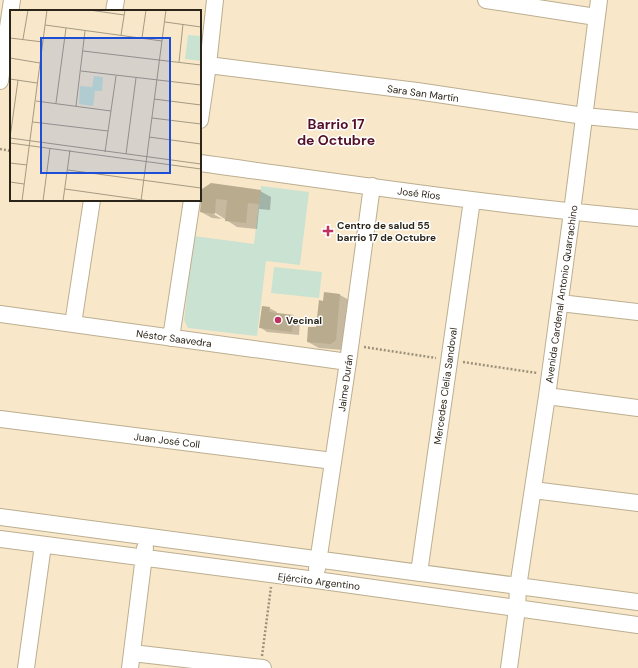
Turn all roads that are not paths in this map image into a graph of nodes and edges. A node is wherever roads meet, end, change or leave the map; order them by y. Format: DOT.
graph roads {
  1 [pos="12,0"];
  2 [pos="116,0"];
  3 [pos="216,0"];
  4 [pos="599,0"];
  5 [pos="495,1"];
  6 [pos="114,10"];
  7 [pos="596,17"];
  8 [pos="4,20"];
  9 [pos="208,65"];
  10 [pos="0,81"];
  11 [pos="201,113"];
  12 [pos="584,116"];
  13 [pos="638,121"];
  14 [pos="201,163"];
  15 [pos="372,186"];
  16 [pos="472,200"];
  17 [pos="92,201"];
  18 [pos="192,201"];
  19 [pos="572,212"];
  20 [pos="638,218"];
  21 [pos="560,304"];
  22 [pos="638,312"];
  23 [pos="0,314"];
  24 [pos="73,324"];
  25 [pos="171,338"];
  26 [pos="348,362"];
  27 [pos="547,396"];
  28 [pos="638,408"];
  29 [pos="0,419"];
  30 [pos="333,461"];
  31 [pos="533,490"];
  32 [pos="638,503"];
  33 [pos="0,517"];
  34 [pos="147,537"];
  35 [pos="0,539"];
  36 [pos="43,545"];
  37 [pos="143,558"];
  38 [pos="319,560"];
  39 [pos="420,573"];
  40 [pos="316,580"];
  41 [pos="518,587"];
  42 [pos="638,602"];
  43 [pos="517,609"];
  44 [pos="638,626"];
  45 [pos="131,660"];
  46 [pos="26,668"];
  47 [pos="260,668"];
  48 [pos="264,668"];
  49 [pos="509,668"];
  1 -- 8 [label="street"];
  2 -- 6 [label="street"];
  3 -- 9 [label="street"];
  4 -- 7 [label="street, Avenida Cardenal Antonio Quarrachino"];
  5 -- 7 [label="street"];
  7 -- 12 [label="street, Avenida Cardenal Antonio Quarrachino"];
  8 -- 10 [label="street"];
  9 -- 11 [label="street"];
  9 -- 12 [label="street, Sara San Martín"];
  12 -- 13 [label="street, Sara San Martín"];
  12 -- 19 [label="street, Avenida Cardenal Antonio Quarrachino"];
  14 -- 15 [label="street, José Ríos"];
  15 -- 16 [label="street, José Ríos"];
  15 -- 26 [label="street, Jaime Durán"];
  16 -- 19 [label="street, José Ríos"];
  16 -- 39 [label="street, Mercedes Clelia Sandoval"];
  17 -- 24 [label="street"];
  18 -- 25 [label="street"];
  19 -- 20 [label="street, José Ríos"];
  19 -- 21 [label="street, Avenida Cardenal Antonio Quarrachino"];
  21 -- 22 [label="street"];
  21 -- 27 [label="street, Avenida Cardenal Antonio Quarrachino"];
  23 -- 24 [label="street, Néstor Saavedra"];
  24 -- 25 [label="street, Néstor Saavedra"];
  25 -- 26 [label="street, Néstor Saavedra"];
  26 -- 30 [label="street, Jaime Durán"];
  27 -- 28 [label="street"];
  27 -- 31 [label="street, Avenida Cardenal Antonio Quarrachino"];
  29 -- 30 [label="street, Juan José Coll"];
  30 -- 38 [label="street, Jaime Durán"];
  31 -- 32 [label="street"];
  31 -- 41 [label="street, Avenida Cardenal Antonio Quarrachino"];
  33 -- 34 [label="street, Ejército Argentino"];
  34 -- 37 [label="street"];
  34 -- 38 [label="street, Ejército Argentino"];
  35 -- 36 [label="street, Ejército Argentino"];
  36 -- 37 [label="street, Ejército Argentino"];
  36 -- 46 [label="street"];
  37 -- 40 [label="street, Ejército Argentino"];
  37 -- 45 [label="street"];
  38 -- 39 [label="street, Ejército Argentino"];
  38 -- 40 [label="street, Jaime Durán"];
  39 -- 41 [label="street, Ejército Argentino"];
  40 -- 43 [label="street, Ejército Argentino"];
  41 -- 42 [label="street, Ejército Argentino"];
  41 -- 43 [label="street, Avenida Cardenal Antonio Quarrachino"];
  43 -- 44 [label="street, Ejército Argentino"];
  43 -- 49 [label="street, Avenida Cardenal Antonio Quarrachino"];
  45 -- 47 [label="street"];
  47 -- 48 [label="street"];
}
